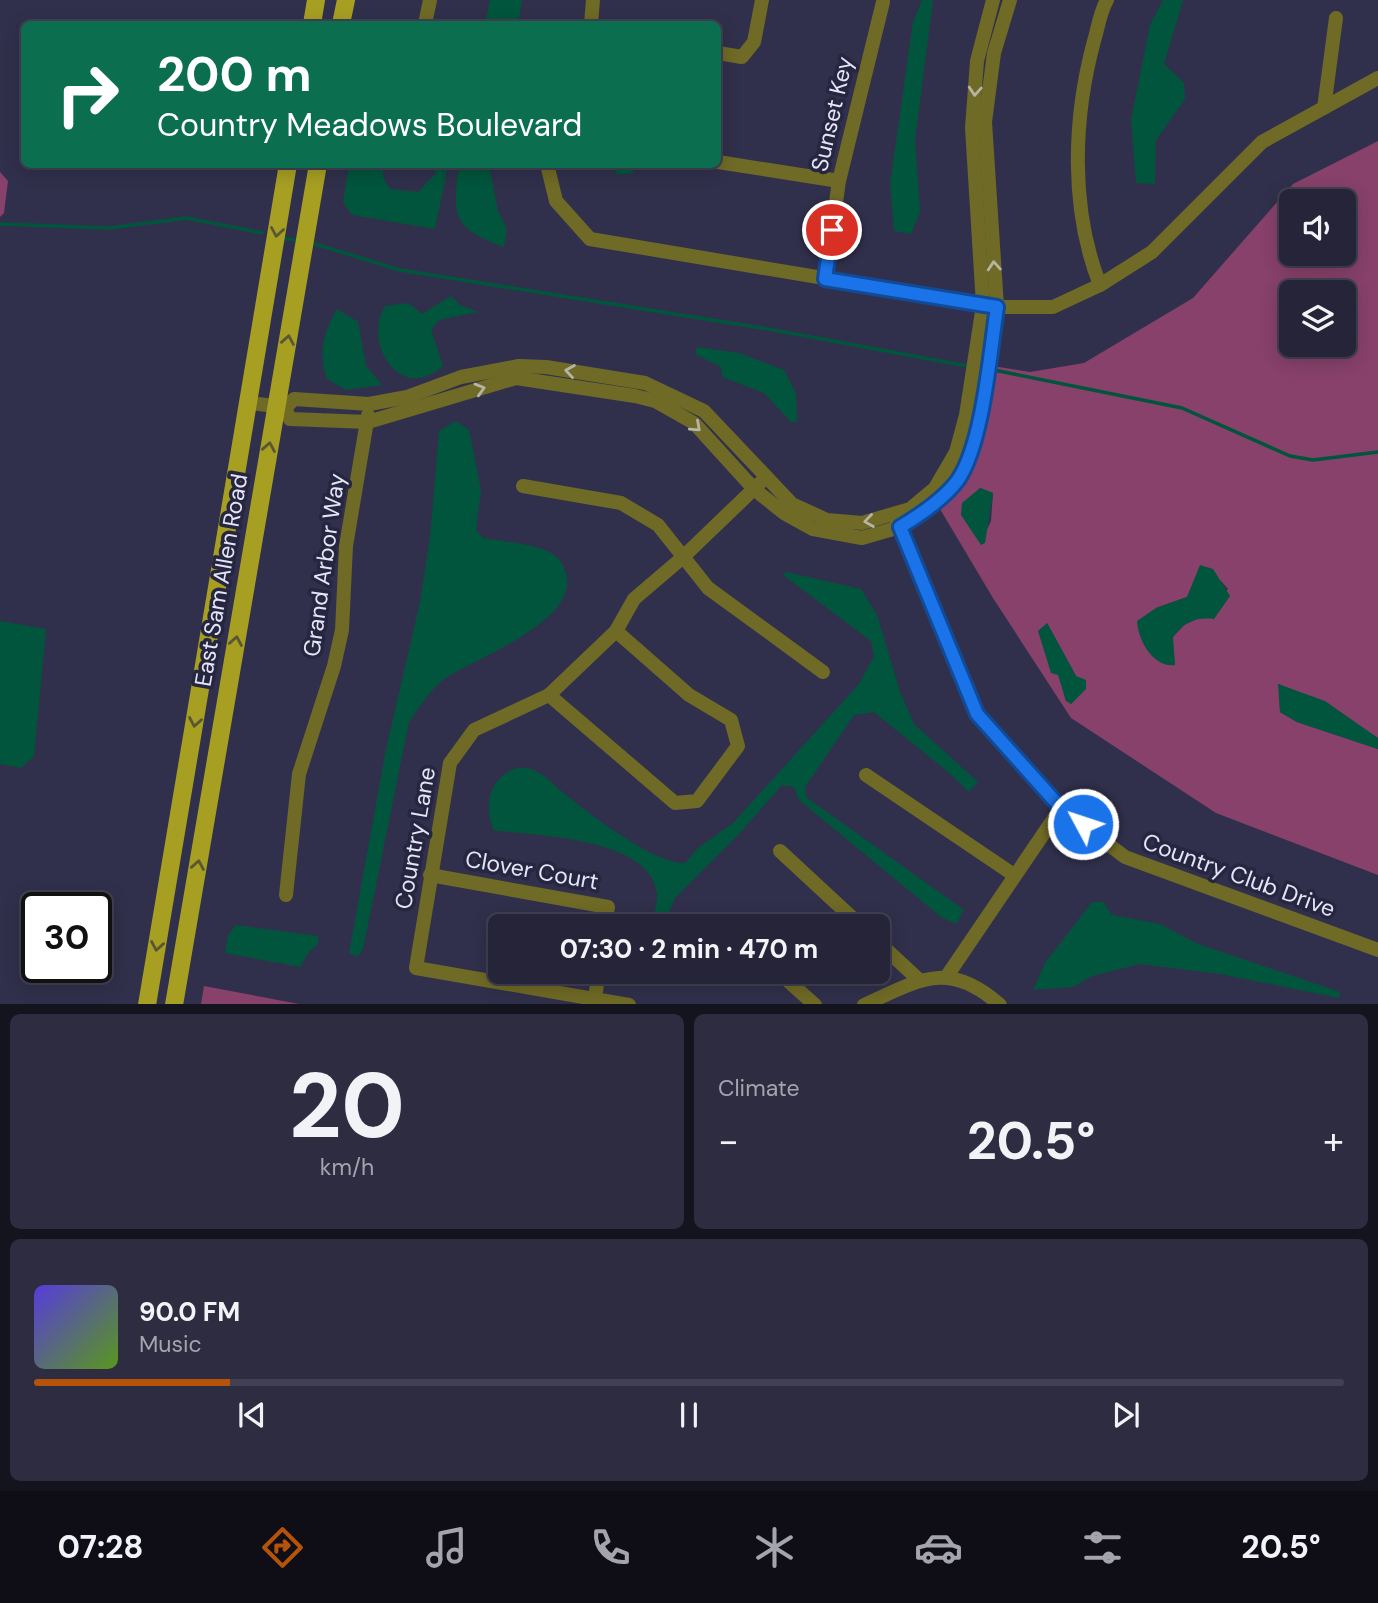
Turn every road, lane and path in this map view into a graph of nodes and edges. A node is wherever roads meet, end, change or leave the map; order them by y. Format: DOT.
graph roads {
  1 [pos="316,0"];
  2 [pos="346,0"];
  3 [pos="430,0"];
  4 [pos="593,0"];
  5 [pos="762,0"];
  6 [pos="993,0"];
  7 [pos="1010,0"];
  8 [pos="1107,0"];
  9 [pos="883,2"];
  10 [pos="1336,18"];
  11 [pos="312,21"];
  12 [pos="342,21"];
  13 [pos="426,21"];
  14 [pos="591,21"];
  15 [pos="988,48"];
  16 [pos="721,54"];
  17 [pos="1378,78"];
  18 [pos="1324,108"];
  19 [pos="721,162"];
  20 [pos="287,168"];
  21 [pos="317,168"];
  22 [pos="548,168"];
  23 [pos="839,181"];
  24 [pos="825,279"];
  25 [pos="1100,285"];
  26 [pos="990,306"];
  27 [pos="595,375"];
  28 [pos="592,390"];
  29 [pos="433,395"];
  30 [pos="249,402"];
  31 [pos="332,403"];
  32 [pos="409,403"];
  33 [pos="369,404"];
  34 [pos="281,407"];
  35 [pos="331,420"];
  36 [pos="368,422"];
  37 [pos="765,478"];
  38 [pos="523,486"];
  39 [pos="754,489"];
  40 [pos="897,521"];
  41 [pos="682,558"];
  42 [pos="616,631"];
  43 [pos="823,672"];
  44 [pos="549,695"];
  45 [pos="866,775"];
  46 [pos="1061,808"];
  47 [pos="780,851"];
  48 [pos="430,875"];
  49 [pos="1014,875"];
  50 [pos="286,895"];
  51 [pos="607,914"];
  52 [pos="848,914"];
  53 [pos="1378,950"];
  54 [pos="890,953"];
  55 [pos="947,976"];
  56 [pos="919,980"];
  57 [pos="597,984"];
  58 [pos="792,984"];
  59 [pos="595,998"];
  60 [pos="147,1004"];
  61 [pos="174,1004"];
  62 [pos="629,1004"];
  63 [pos="815,1004"];
  64 [pos="864,1004"];
  65 [pos="1000,1004"];
  1 -- 11 [label="main road"];
  2 -- 12 [label="main road"];
  3 -- 13 [label="street"];
  4 -- 14 [label="street"];
  5 -- 16 [label="street"];
  6 -- 15 [label="street"];
  7 -- 15 [label="street"];
  8 -- 25 [label="street"];
  9 -- 23 [label="street, Sunset Key"];
  10 -- 18 [label="street"];
  15 -- 26 [label="street"];
  17 -- 18 [label="street"];
  18 -- 25 [label="street"];
  19 -- 23 [label="street"];
  20 -- 30 [label="main road, one-way"];
  34 -- 21 [label="main road, East Sam Allen Road, one-way"];
  22 -- 24 [label="street"];
  23 -- 24 [label="street, Sunset Key"];
  24 -- 26 [label="street"];
  25 -- 26 [label="street"];
  26 -- 40 [label="street"];
  27 -- 28 [label="street"];
  27 -- 29 [label="street, one-way"];
  27 -- 37 [label="street"];
  29 -- 28 [label="street, one-way"];
  28 -- 39 [label="street, one-way"];
  29 -- 32 [label="street"];
  30 -- 34 [label="street"];
  30 -- 60 [label="main road, one-way"];
  31 -- 33 [label="street"];
  31 -- 34 [label="street"];
  31 -- 35 [label="street"];
  32 -- 33 [label="street"];
  32 -- 36 [label="street"];
  33 -- 36 [label="street, Grand Arbor Way"];
  34 -- 35 [label="street"];
  61 -- 34 [label="main road, East Sam Allen Road, one-way"];
  35 -- 36 [label="street"];
  36 -- 50 [label="street, Grand Arbor Way"];
  37 -- 39 [label="street, Country Lane"];
  40 -- 37 [label="street, one-way"];
  38 -- 41 [label="street"];
  39 -- 40 [label="street"];
  39 -- 41 [label="street, Country Lane"];
  40 -- 46 [label="street, Country Club Drive"];
  41 -- 42 [label="street, Country Lane"];
  41 -- 43 [label="street"];
  42 -- 44 [label="street, Country Lane"];
  42 -- 44 [label="street"];
  44 -- 48 [label="street, Country Lane"];
  45 -- 49 [label="street"];
  46 -- 49 [label="street"];
  46 -- 53 [label="street, Country Club Drive"];
  47 -- 52 [label="street"];
  48 -- 51 [label="street, Clover Court"];
  48 -- 59 [label="street, Country Lane"];
  49 -- 55 [label="street"];
  54 -- 56 [label="street"];
  55 -- 56 [label="street"];
  55 -- 65 [label="street"];
  56 -- 64 [label="street"];
  57 -- 59 [label="street"];
  58 -- 63 [label="street"];
  59 -- 62 [label="street, Country Lane"];
}
